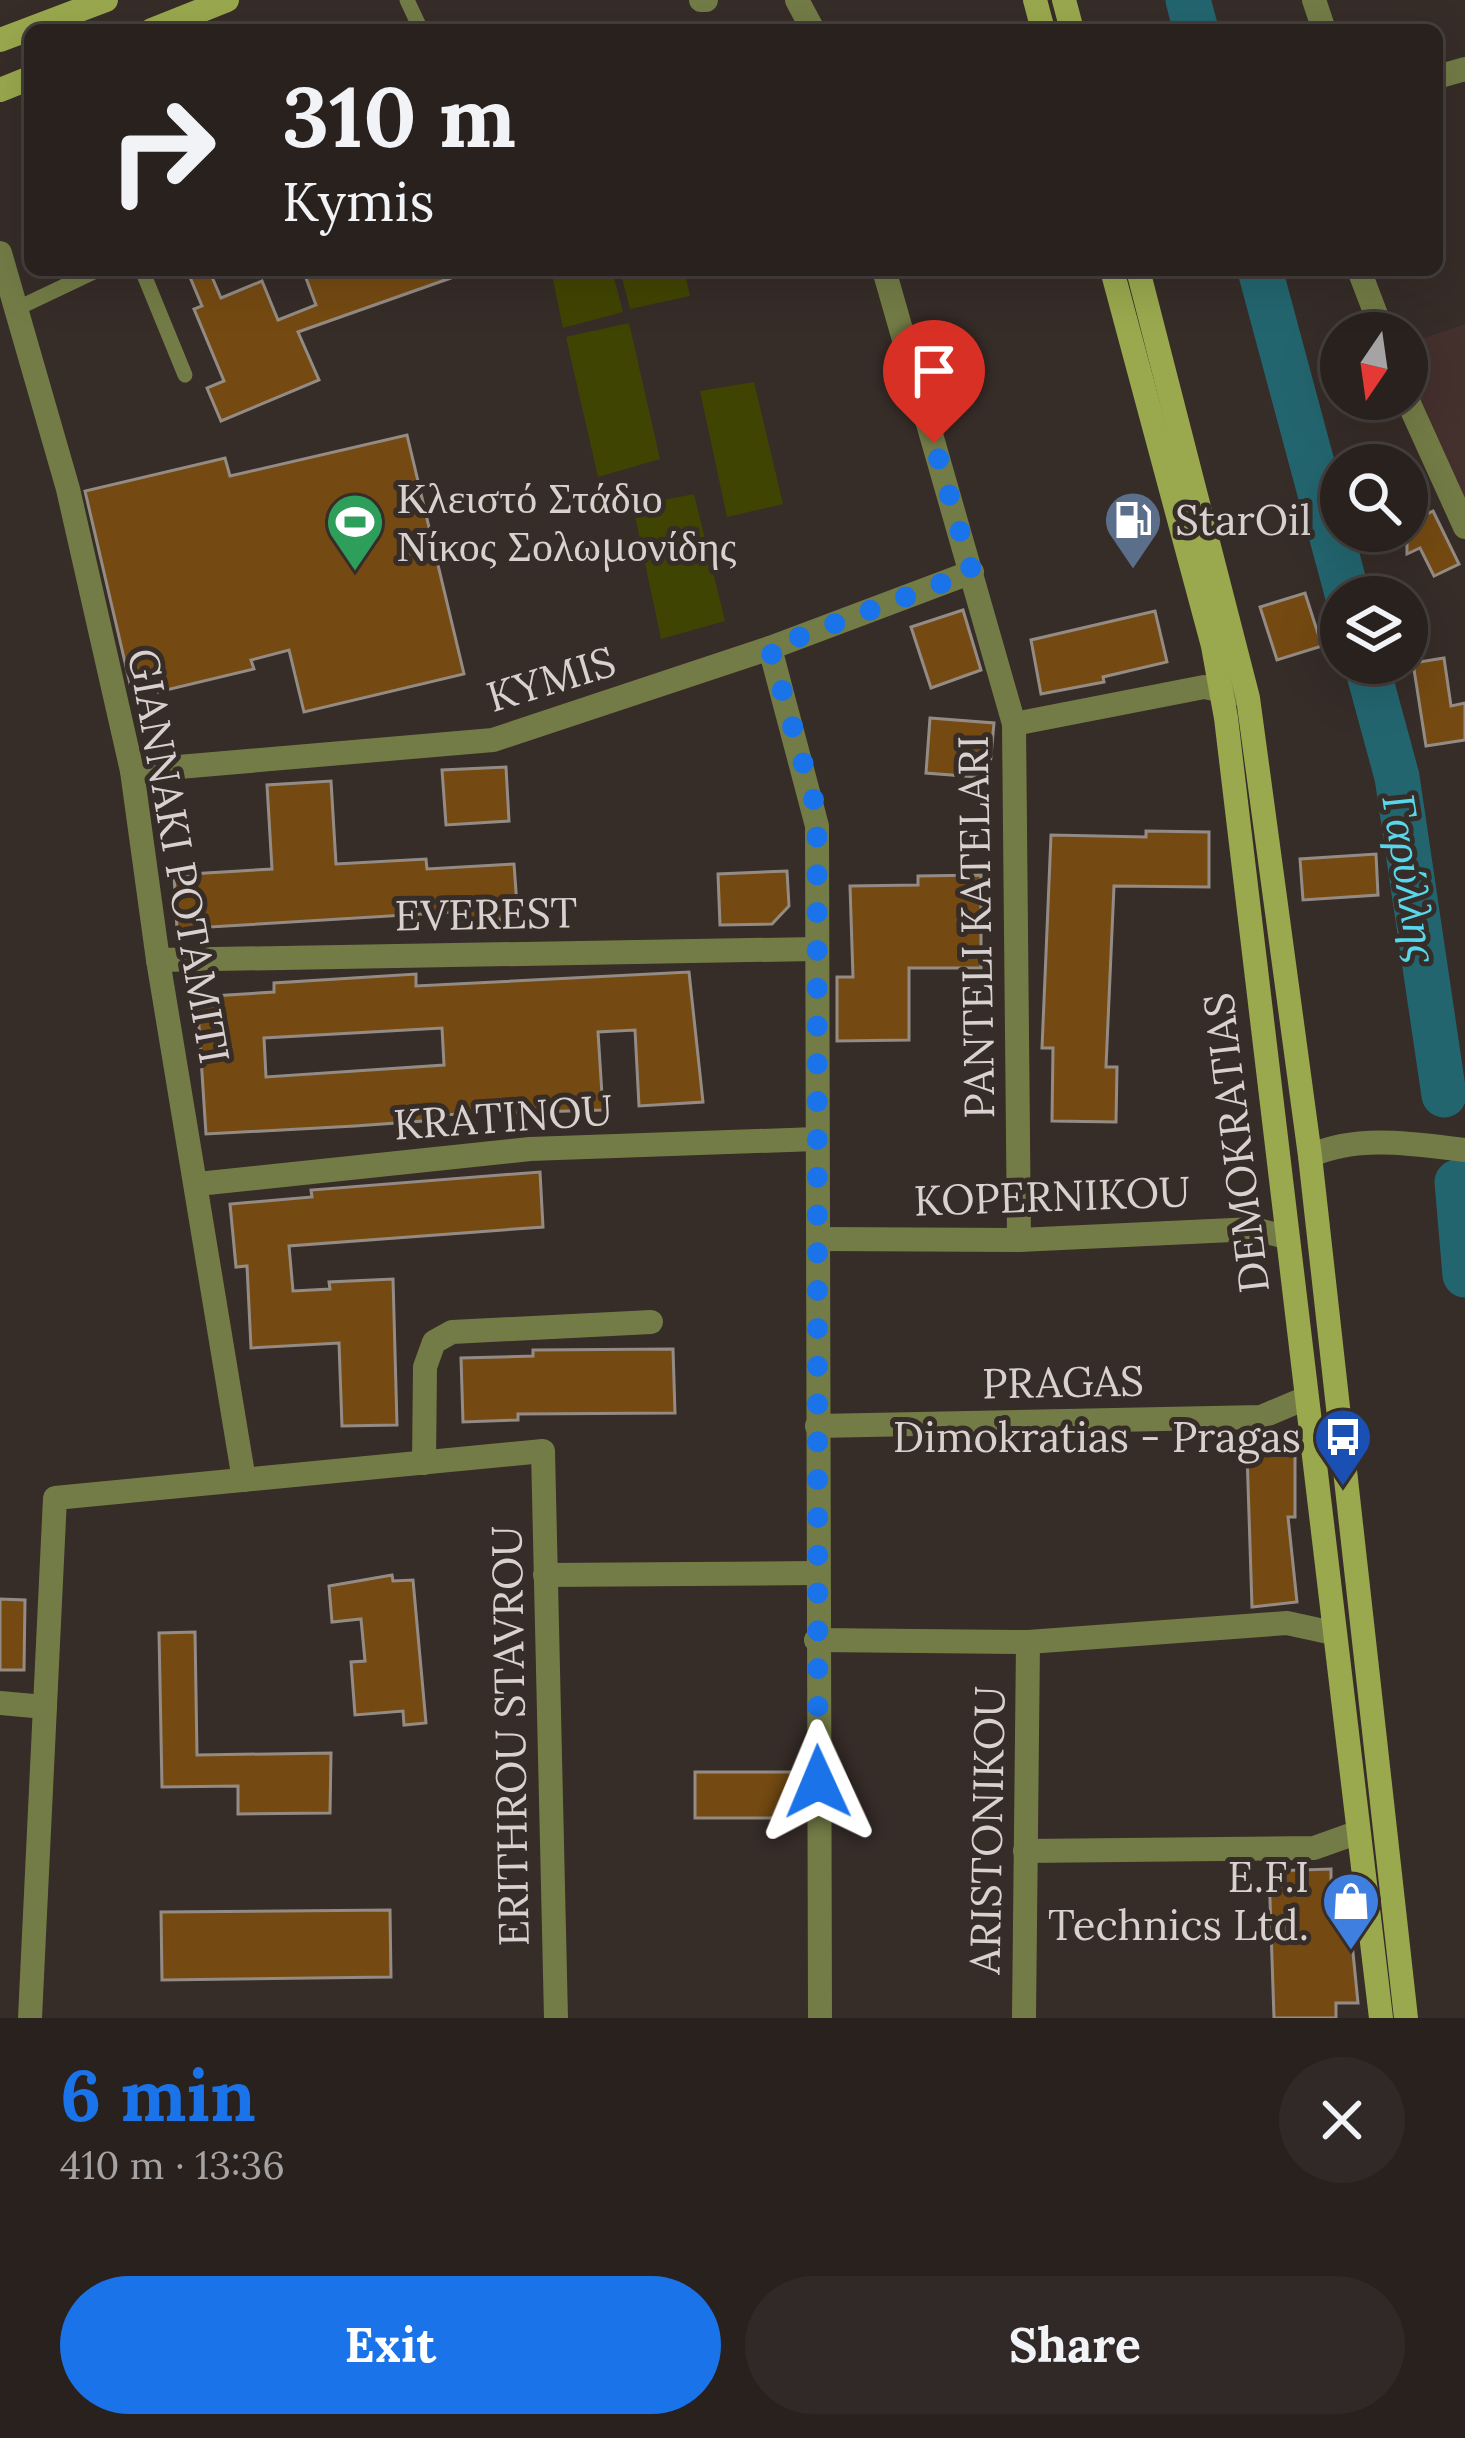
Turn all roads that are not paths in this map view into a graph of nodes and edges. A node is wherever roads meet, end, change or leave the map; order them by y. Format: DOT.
graph roads {
  1 [pos="106,0"];
  2 [pos="214,3"];
  3 [pos="42,24"];
  4 [pos="166,24"];
  5 [pos="0,254"];
  6 [pos="85,276"];
  7 [pos="144,276"];
  8 [pos="886,276"];
  9 [pos="1114,276"];
  10 [pos="1140,276"];
  11 [pos="1362,276"];
  12 [pos="18,308"];
  13 [pos="1375,312"];
  14 [pos="185,374"];
  15 [pos="1417,420"];
  16 [pos="1465,527"];
  17 [pos="972,572"];
  18 [pos="770,648"];
  19 [pos="1221,687"];
  20 [pos="1248,698"];
  21 [pos="1014,724"];
  22 [pos="132,771"];
  23 [pos="815,949"];
  24 [pos="158,960"];
  25 [pos="816,1139"];
  26 [pos="1465,1150"];
  27 [pos="1310,1156"];
  28 [pos="198,1184"];
  29 [pos="1286,1237"];
  30 [pos="819,1240"];
  31 [pos="1019,1240"];
  32 [pos="651,1322"];
  33 [pos="1306,1398"];
  34 [pos="817,1426"];
  35 [pos="424,1463"];
  36 [pos="244,1480"];
  37 [pos="816,1573"];
  38 [pos="545,1575"];
  39 [pos="1333,1633"];
  40 [pos="816,1640"];
  41 [pos="1028,1642"];
  42 [pos="0,1703"];
  43 [pos="45,1707"];
  44 [pos="1356,1833"];
  45 [pos="1024,1851"];
  46 [pos="1376,2016"];
  47 [pos="30,2018"];
  48 [pos="556,2018"];
  49 [pos="820,2018"];
  50 [pos="1024,2018"];
  51 [pos="1406,2018"];
  1 -- 3 [label="street"];
  2 -- 4 [label="street"];
  5 -- 12 [label="street, GIANNAKI POTAMITI"];
  6 -- 12 [label="lane"];
  7 -- 14 [label="lane"];
  8 -- 17 [label="street, PANTELI KATELARI"];
  9 -- 19 [label="street, DEMOKRATIAS"];
  10 -- 20 [label="street, DEMOKRATIAS"];
  11 -- 13 [label="street"];
  12 -- 22 [label="street, GIANNAKI POTAMITI"];
  15 -- 16 [label="street"];
  17 -- 18 [label="street, KYMIS"];
  17 -- 21 [label="street, PANTELI KATELARI"];
  18 -- 22 [label="street, KYMIS"];
  18 -- 23 [label="street"];
  19 -- 20 [label="street"];
  19 -- 21 [label="street"];
  19 -- 29 [label="street, DEMOKRATIAS"];
  20 -- 27 [label="street, DEMOKRATIAS"];
  21 -- 31 [label="street, PANTELI KATELARI"];
  22 -- 24 [label="street, GIANNAKI POTAMITI"];
  23 -- 24 [label="street, EVEREST"];
  23 -- 25 [label="street"];
  24 -- 28 [label="street, GIANNAKI POTAMITI"];
  25 -- 28 [label="street, KRATINOU"];
  25 -- 30 [label="street"];
  26 -- 27 [label="street"];
  27 -- 51 [label="street, DEMOKRATIAS"];
  28 -- 36 [label="street, GIANNAKI POTAMITI"];
  29 -- 31 [label="street, KOPERNIKOU"];
  29 -- 33 [label="street, DEMOKRATIAS"];
  30 -- 31 [label="street, KOPERNIKOU"];
  30 -- 34 [label="street"];
  32 -- 35 [label="street"];
  33 -- 34 [label="street, PRAGAS"];
  33 -- 39 [label="street, DEMOKRATIAS"];
  34 -- 37 [label="street"];
  35 -- 36 [label="street"];
  35 -- 38 [label="street, ERITHROU STAVROU"];
  36 -- 43 [label="street"];
  37 -- 38 [label="street"];
  37 -- 40 [label="street"];
  38 -- 48 [label="street, ERITHROU STAVROU"];
  39 -- 41 [label="street"];
  39 -- 44 [label="street, DEMOKRATIAS"];
  40 -- 41 [label="street"];
  40 -- 49 [label="street"];
  41 -- 45 [label="street, ARISTONIKOU"];
  42 -- 43 [label="street"];
  43 -- 47 [label="street"];
  44 -- 45 [label="street"];
  44 -- 46 [label="street, DEMOKRATIAS"];
  45 -- 50 [label="street, ARISTONIKOU"];
}
